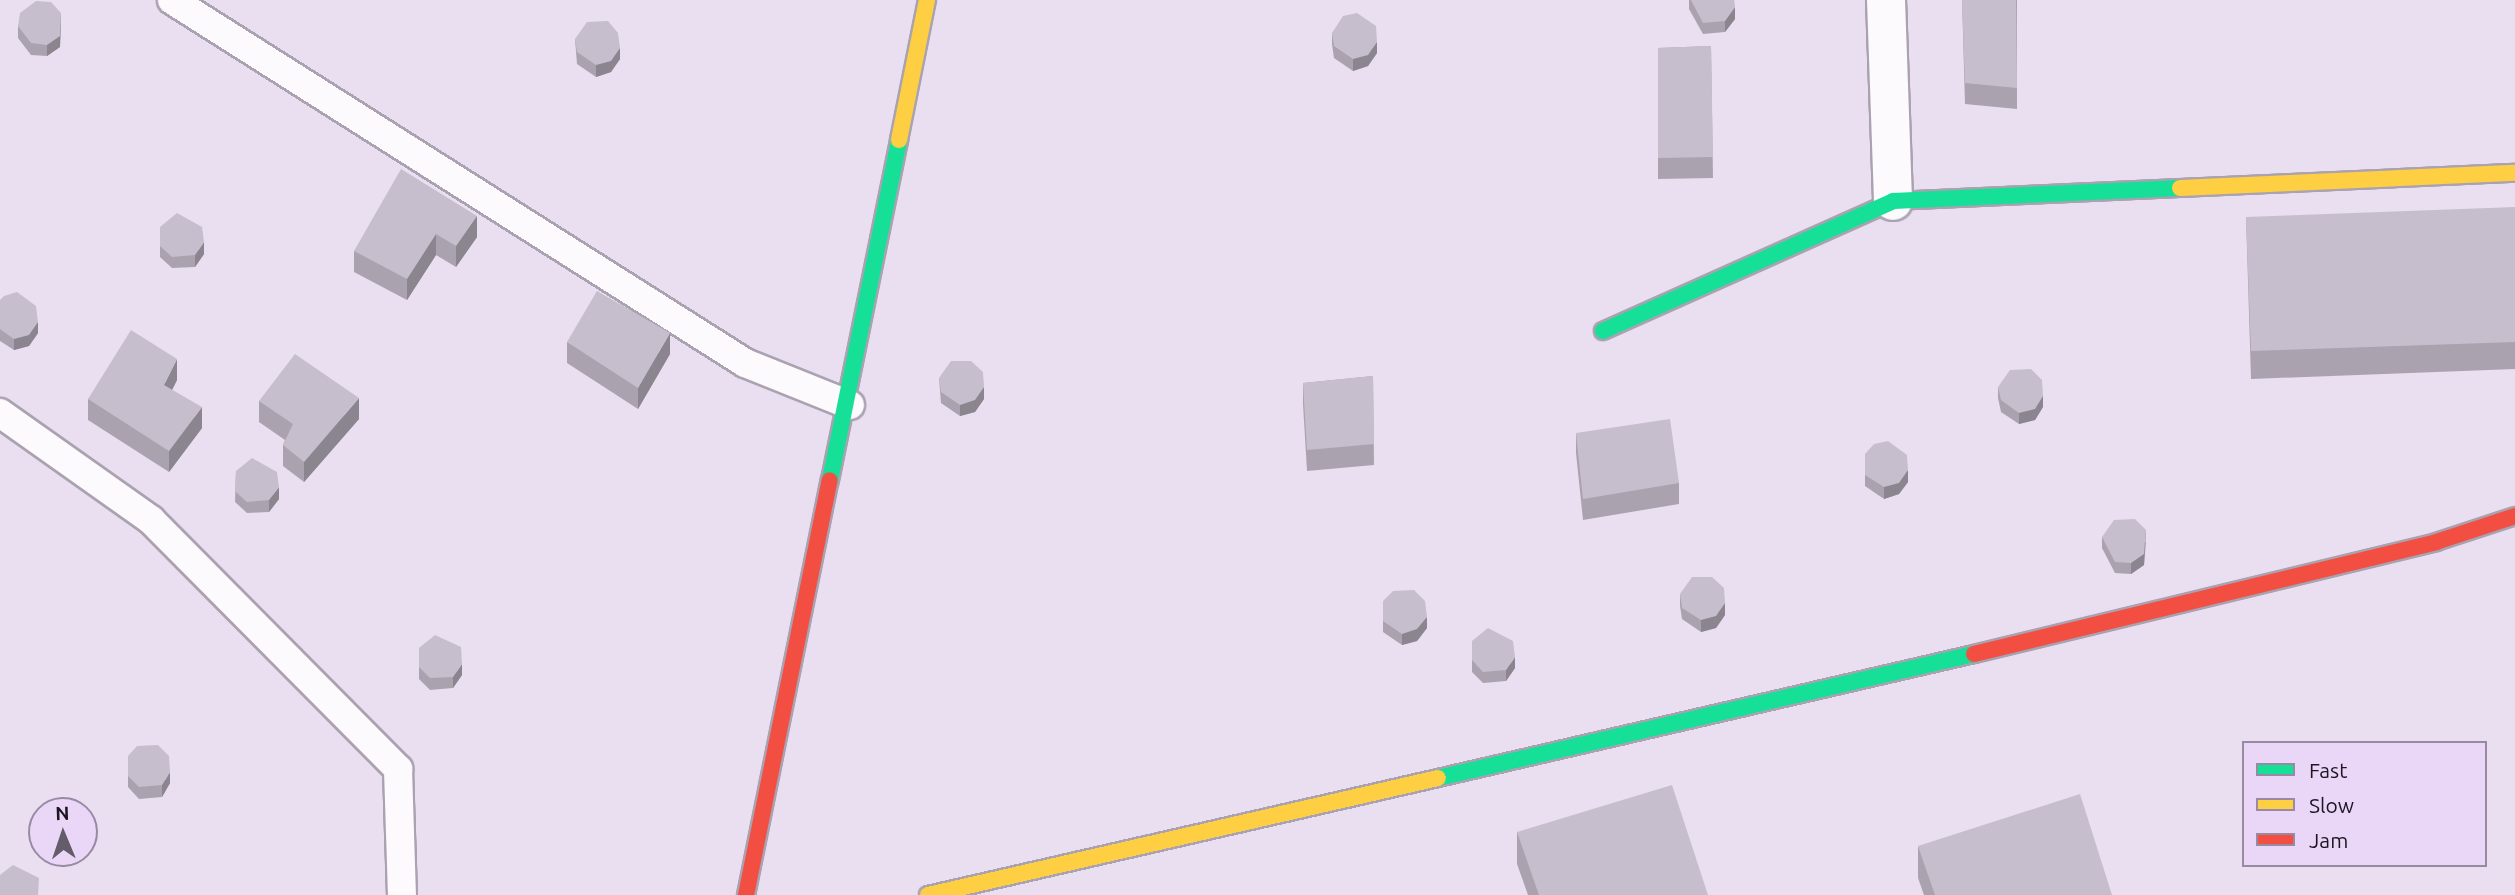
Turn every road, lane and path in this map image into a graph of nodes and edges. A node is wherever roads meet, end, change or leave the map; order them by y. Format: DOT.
graph roads {
  1 [pos="173,0"];
  2 [pos="927,0"];
  3 [pos="1886,0"];
  4 [pos="2515,173"];
  5 [pos="1893,201"];
  6 [pos="1603,331"];
  7 [pos="850,405"];
  8 [pos="0,412"];
  9 [pos="2515,516"];
  10 [pos="402,895"];
  11 [pos="746,895"];
  12 [pos="928,895"];
  1 -- 7 [label="lane"];
  2 -- 7 [label="street"];
  3 -- 5 [label="street"];
  4 -- 5 [label="street"];
  5 -- 6 [label="street"];
  7 -- 11 [label="street"];
  8 -- 10 [label="lane"];
  9 -- 12 [label="street"];
}
